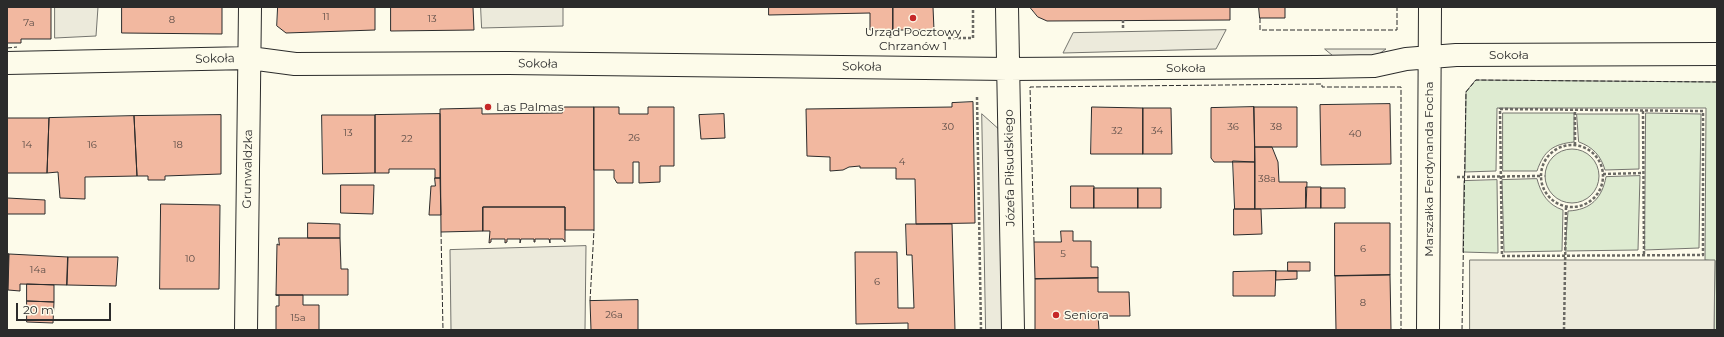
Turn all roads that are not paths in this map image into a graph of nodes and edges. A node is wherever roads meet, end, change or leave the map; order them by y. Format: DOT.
graph roads {
  1 [pos="250,7"];
  2 [pos="1007,7"];
  3 [pos="1430,7"];
  4 [pos="1717,54"];
  5 [pos="1430,57"];
  6 [pos="250,58"];
  7 [pos="7,63"];
  8 [pos="1008,69"];
  9 [pos="246,330"];
  10 [pos="1013,330"];
  11 [pos="1428,330"];
  1 -- 6 [label="street, Grunwaldzka"];
  2 -- 8 [label="street, Józefa Piłsudskiego"];
  3 -- 5 [label="street, Marszałka Ferdynanda Focha"];
  4 -- 5 [label="street, Sokoła"];
  5 -- 8 [label="street, Sokoła"];
  5 -- 11 [label="street, Marszałka Ferdynanda Focha"];
  6 -- 7 [label="street, Sokoła"];
  6 -- 8 [label="street, Sokoła"];
  6 -- 9 [label="street, Grunwaldzka"];
  8 -- 10 [label="street, Józefa Piłsudskiego"];
}
